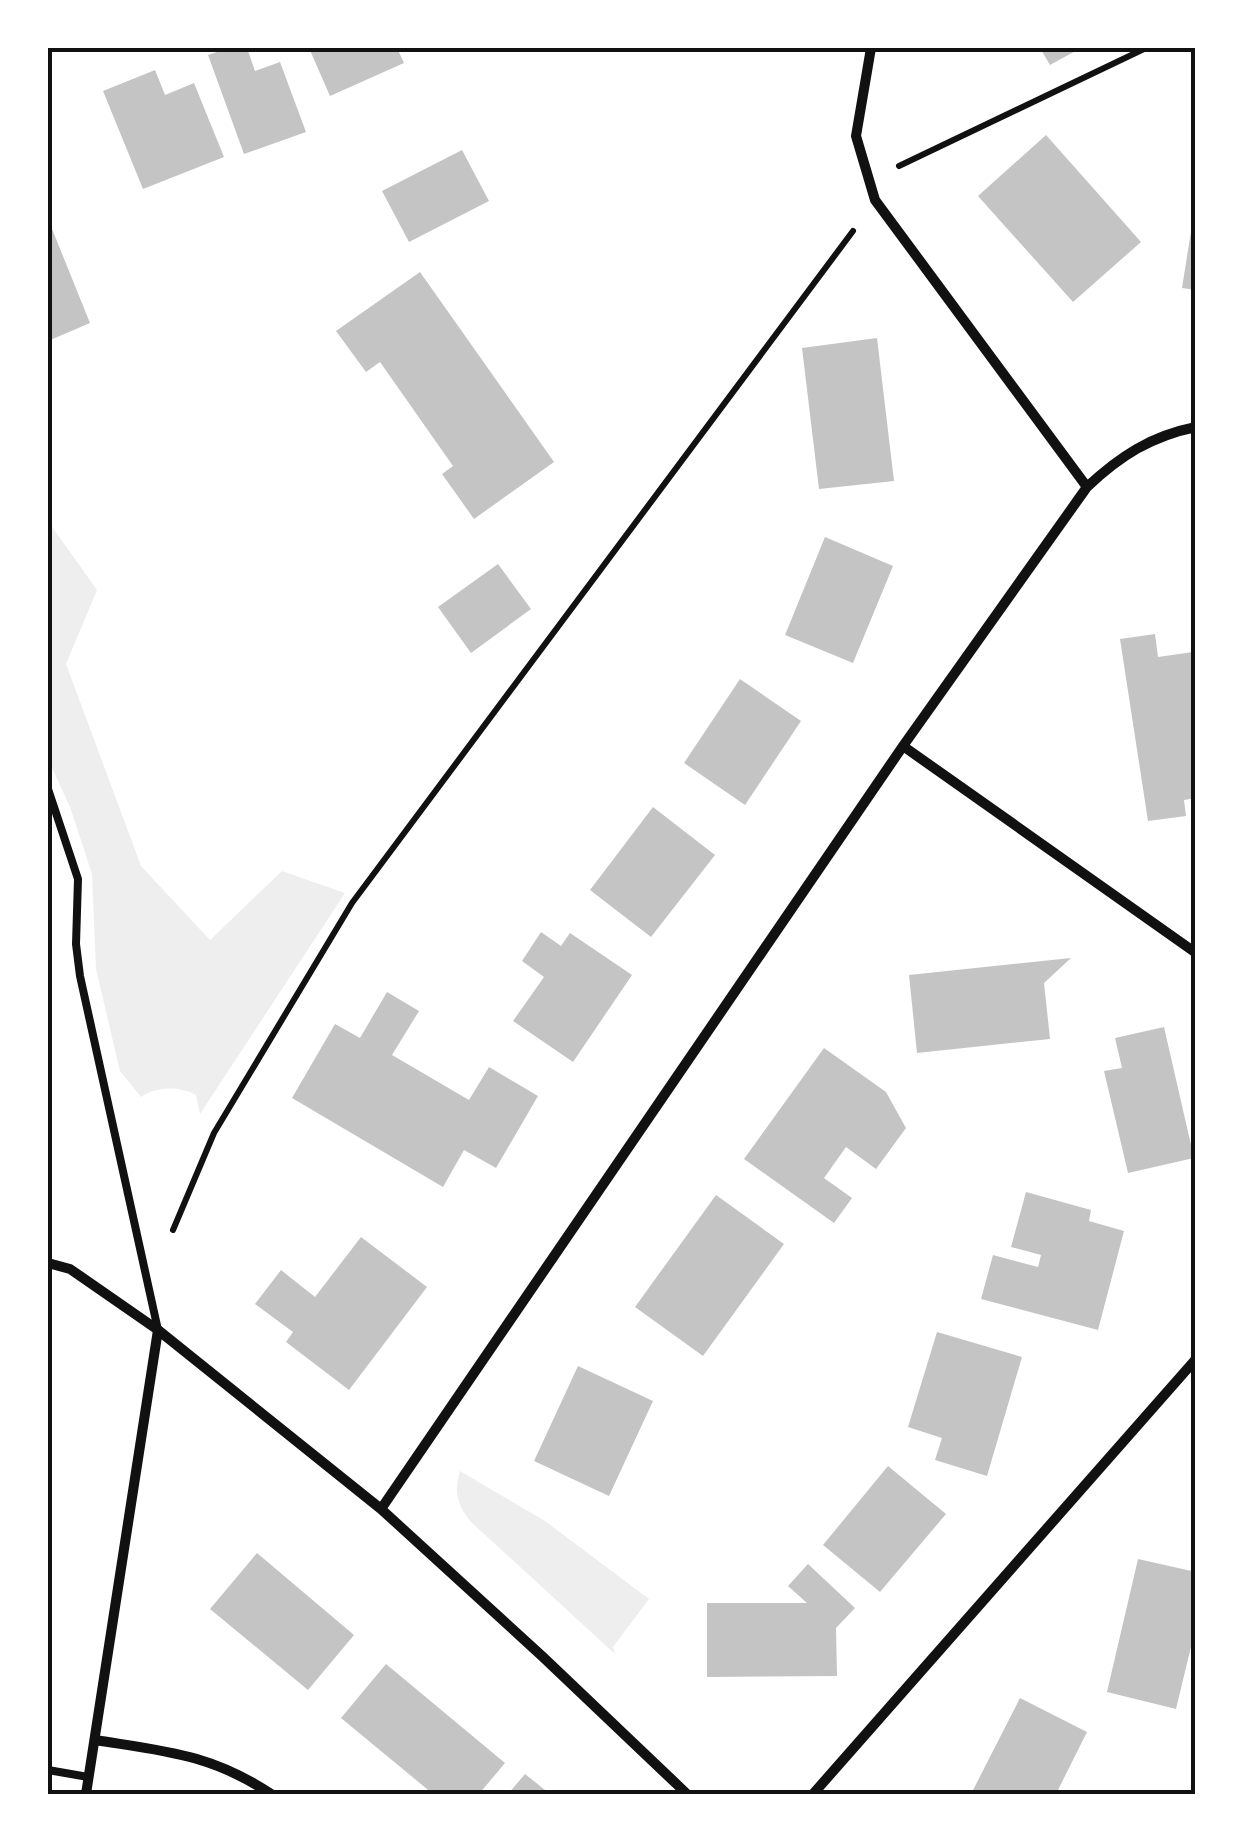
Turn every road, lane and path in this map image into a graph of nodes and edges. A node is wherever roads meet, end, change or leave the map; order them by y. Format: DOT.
graph roads {
  1 [pos="871,48"];
  2 [pos="1146,48"];
  3 [pos="869,180"];
  4 [pos="876,200"];
  5 [pos="1196,427"];
  6 [pos="1088,487"];
  7 [pos="902,746"];
  8 [pos="48,790"];
  9 [pos="1196,953"];
  10 [pos="169,1240"];
  11 [pos="48,1263"];
  12 [pos="158,1330"];
  13 [pos="1196,1359"];
  14 [pos="381,1510"];
  15 [pos="95,1740"];
  16 [pos="48,1770"];
  17 [pos="88,1777"];
  18 [pos="86,1794"];
  19 [pos="271,1794"];
  20 [pos="687,1794"];
  21 [pos="813,1794"];
  1 -- 3 [label="street"];
  2 -- 3 [label="path"];
  3 -- 4 [label="street"];
  4 -- 6 [label="street"];
  4 -- 10 [label="path"];
  5 -- 6 [label="street"];
  6 -- 7 [label="street"];
  7 -- 9 [label="street"];
  7 -- 14 [label="street"];
  8 -- 12 [label="lane"];
  11 -- 12 [label="street"];
  12 -- 14 [label="street"];
  12 -- 15 [label="street"];
  13 -- 21 [label="street"];
  14 -- 20 [label="street"];
  15 -- 17 [label="street"];
  15 -- 19 [label="street"];
  16 -- 17 [label="lane"];
  17 -- 18 [label="street"];
}
